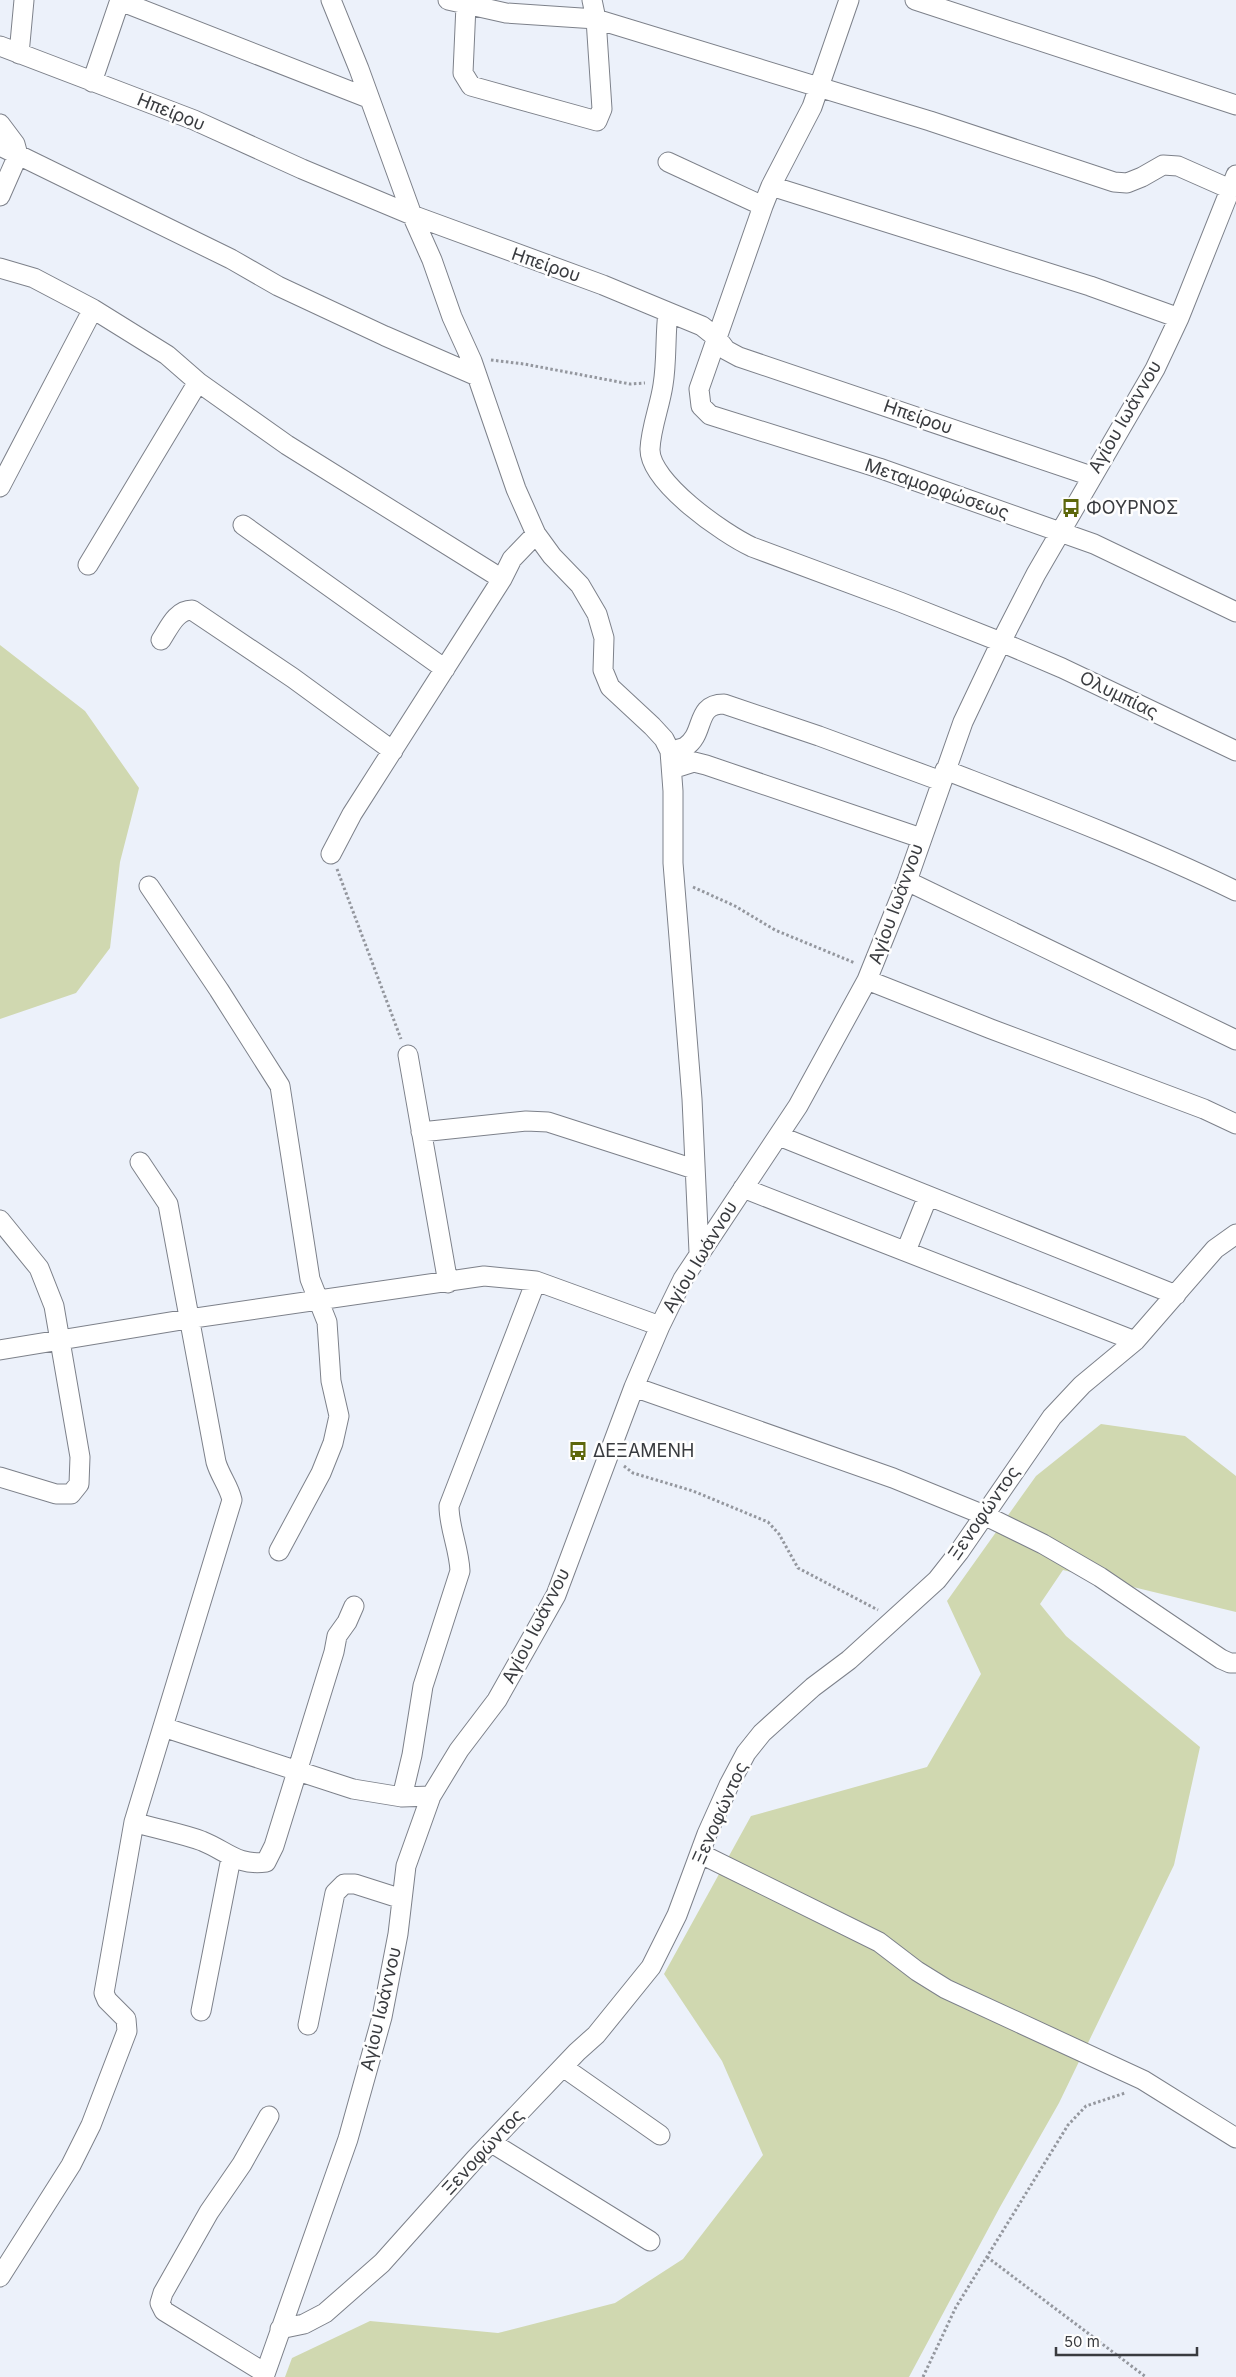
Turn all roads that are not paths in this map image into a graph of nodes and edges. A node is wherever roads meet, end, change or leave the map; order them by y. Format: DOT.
graph roads {
  1 [pos="24,0"];
  2 [pos="331,0"];
  3 [pos="592,0"];
  4 [pos="915,0"];
  5 [pos="120,1"];
  6 [pos="457,2"];
  7 [pos="844,2"];
  8 [pos="596,19"];
  9 [pos="0,46"];
  10 [pos="19,54"];
  11 [pos="92,82"];
  12 [pos="817,88"];
  13 [pos="368,98"];
  14 [pos="1236,105"];
  15 [pos="0,124"];
  16 [pos="0,146"];
  17 [pos="18,155"];
  18 [pos="668,162"];
  19 [pos="1233,182"];
  20 [pos="771,186"];
  21 [pos="0,196"];
  22 [pos="763,206"];
  23 [pos="412,215"];
  24 [pos="0,268"];
  25 [pos="93,309"];
  26 [pos="668,312"];
  27 [pos="1179,318"];
  28 [pos="717,338"];
  29 [pos="475,369"];
  30 [pos="198,382"];
  31 [pos="1091,476"];
  32 [pos="0,487"];
  33 [pos="242,525"];
  34 [pos="1060,532"];
  35 [pos="536,534"];
  36 [pos="88,565"];
  37 [pos="502,579"];
  38 [pos="1236,612"];
  39 [pos="161,640"];
  40 [pos="1001,642"];
  41 [pos="445,669"];
  42 [pos="392,751"];
  43 [pos="1236,751"];
  44 [pos="671,760"];
  45 [pos="943,776"];
  46 [pos="921,838"];
  47 [pos="331,854"];
  48 [pos="907,881"];
  49 [pos="149,886"];
  50 [pos="1236,891"];
  51 [pos="870,975"];
  52 [pos="1236,1040"];
  53 [pos="408,1055"];
  54 [pos="1236,1124"];
  55 [pos="421,1132"];
  56 [pos="778,1136"];
  57 [pos="140,1162"];
  58 [pos="694,1169"];
  59 [pos="742,1188"];
  60 [pos="928,1196"];
  61 [pos="0,1220"];
  62 [pos="1236,1234"];
  63 [pos="906,1251"];
  64 [pos="699,1252"];
  65 [pos="536,1281"];
  66 [pos="448,1283"];
  67 [pos="1176,1294"];
  68 [pos="319,1300"];
  69 [pos="188,1319"];
  70 [pos="660,1326"];
  71 [pos="60,1341"];
  72 [pos="1135,1341"];
  73 [pos="0,1350"];
  74 [pos="634,1387"];
  75 [pos="0,1477"];
  76 [pos="984,1515"];
  77 [pos="279,1551"];
  78 [pos="354,1606"];
  79 [pos="1236,1663"];
  80 [pos="163,1727"];
  81 [pos="296,1772"];
  82 [pos="431,1796"];
  83 [pos="402,1797"];
  84 [pos="134,1822"];
  85 [pos="701,1854"];
  86 [pos="231,1858"];
  87 [pos="402,1899"];
  88 [pos="201,2011"];
  89 [pos="308,2025"];
  90 [pos="563,2067"];
  91 [pos="269,2116"];
  92 [pos="660,2135"];
  93 [pos="1236,2138"];
  94 [pos="492,2143"];
  95 [pos="650,2241"];
  96 [pos="0,2278"];
  97 [pos="280,2330"];
  98 [pos="264,2375"];
  1 -- 10 [label="street"];
  2 -- 13 [label="street"];
  3 -- 8 [label="street"];
  4 -- 14 [label="street"];
  5 -- 11 [label="street"];
  5 -- 13 [label="street"];
  6 -- 8 [label="street"];
  6 -- 8 [label="street"];
  7 -- 12 [label="street, Μεταμορφώσεως"];
  8 -- 12 [label="street"];
  9 -- 10 [label="street, Ηπείρου"];
  10 -- 11 [label="street, Ηπείρου"];
  11 -- 23 [label="street, Ηπείρου"];
  12 -- 19 [label="street"];
  12 -- 20 [label="street, Μεταμορφώσεως"];
  13 -- 23 [label="street"];
  15 -- 17 [label="street"];
  16 -- 17 [label="street"];
  17 -- 21 [label="street"];
  17 -- 29 [label="street"];
  18 -- 22 [label="street"];
  19 -- 27 [label="street, Αγίου Ιωάννου"];
  20 -- 22 [label="street, Μεταμορφώσεως"];
  20 -- 27 [label="street"];
  22 -- 28 [label="street, Μεταμορφώσεως"];
  23 -- 26 [label="street, Ηπείρου"];
  23 -- 29 [label="street"];
  24 -- 25 [label="street"];
  25 -- 30 [label="street"];
  25 -- 32 [label="street"];
  26 -- 28 [label="street, Ηπείρου"];
  26 -- 40 [label="street, Ολυμπίας"];
  27 -- 31 [label="street, Αγίου Ιωάννου"];
  28 -- 31 [label="street, Ηπείρου"];
  28 -- 34 [label="street, Μεταμορφώσεως"];
  29 -- 35 [label="street"];
  30 -- 36 [label="street"];
  30 -- 37 [label="street"];
  31 -- 34 [label="street, Αγίου Ιωάννου"];
  33 -- 41 [label="street"];
  34 -- 38 [label="street, Μεταμορφώσεως"];
  34 -- 40 [label="street, Αγίου Ιωάννου"];
  35 -- 37 [label="street"];
  35 -- 44 [label="street"];
  37 -- 41 [label="street"];
  39 -- 42 [label="street"];
  40 -- 43 [label="street, Ολυμπίας"];
  40 -- 45 [label="street, Αγίου Ιωάννου"];
  41 -- 42 [label="street"];
  42 -- 47 [label="street"];
  44 -- 45 [label="street"];
  44 -- 46 [label="street"];
  44 -- 58 [label="street"];
  45 -- 46 [label="street, Αγίου Ιωάννου"];
  45 -- 50 [label="street"];
  46 -- 48 [label="street, Αγίου Ιωάννου"];
  48 -- 51 [label="street, Αγίου Ιωάννου"];
  48 -- 52 [label="street"];
  49 -- 68 [label="street"];
  51 -- 54 [label="street"];
  51 -- 56 [label="street, Αγίου Ιωάννου"];
  53 -- 55 [label="street"];
  55 -- 58 [label="street"];
  55 -- 66 [label="street"];
  56 -- 59 [label="street, Αγίου Ιωάννου"];
  56 -- 60 [label="street"];
  57 -- 69 [label="street"];
  58 -- 64 [label="street"];
  59 -- 63 [label="street"];
  59 -- 64 [label="street, Αγίου Ιωάννου"];
  60 -- 63 [label="street"];
  60 -- 67 [label="street"];
  61 -- 71 [label="street"];
  62 -- 67 [label="street, Ξενοφώντος"];
  63 -- 72 [label="street"];
  64 -- 70 [label="street, Αγίου Ιωάννου"];
  65 -- 66 [label="street"];
  65 -- 70 [label="street"];
  65 -- 83 [label="street"];
  66 -- 68 [label="street"];
  67 -- 72 [label="street, Ξενοφώντος"];
  68 -- 69 [label="street"];
  68 -- 77 [label="street"];
  69 -- 71 [label="street"];
  69 -- 80 [label="street"];
  70 -- 74 [label="street, Αγίου Ιωάννου"];
  71 -- 73 [label="street"];
  71 -- 75 [label="street"];
  72 -- 76 [label="street, Ξενοφώντος"];
  74 -- 76 [label="street"];
  74 -- 82 [label="street, Αγίου Ιωάννου"];
  76 -- 79 [label="street"];
  76 -- 85 [label="street, Ξενοφώντος"];
  78 -- 81 [label="street"];
  80 -- 81 [label="street"];
  80 -- 84 [label="street"];
  81 -- 83 [label="street"];
  81 -- 86 [label="street"];
  82 -- 83 [label="street"];
  82 -- 87 [label="street, Αγίου Ιωάννου"];
  84 -- 86 [label="street"];
  84 -- 96 [label="street"];
  85 -- 90 [label="street, Ξενοφώντος"];
  85 -- 93 [label="street"];
  86 -- 88 [label="street"];
  87 -- 89 [label="street"];
  87 -- 97 [label="street, Αγίου Ιωάννου"];
  90 -- 92 [label="street"];
  90 -- 94 [label="street, Ξενοφώντος"];
  91 -- 98 [label="street"];
  94 -- 95 [label="street"];
  94 -- 97 [label="street, Ξενοφώντος"];
  97 -- 98 [label="street, Αγίου Ιωάννου"];
}
